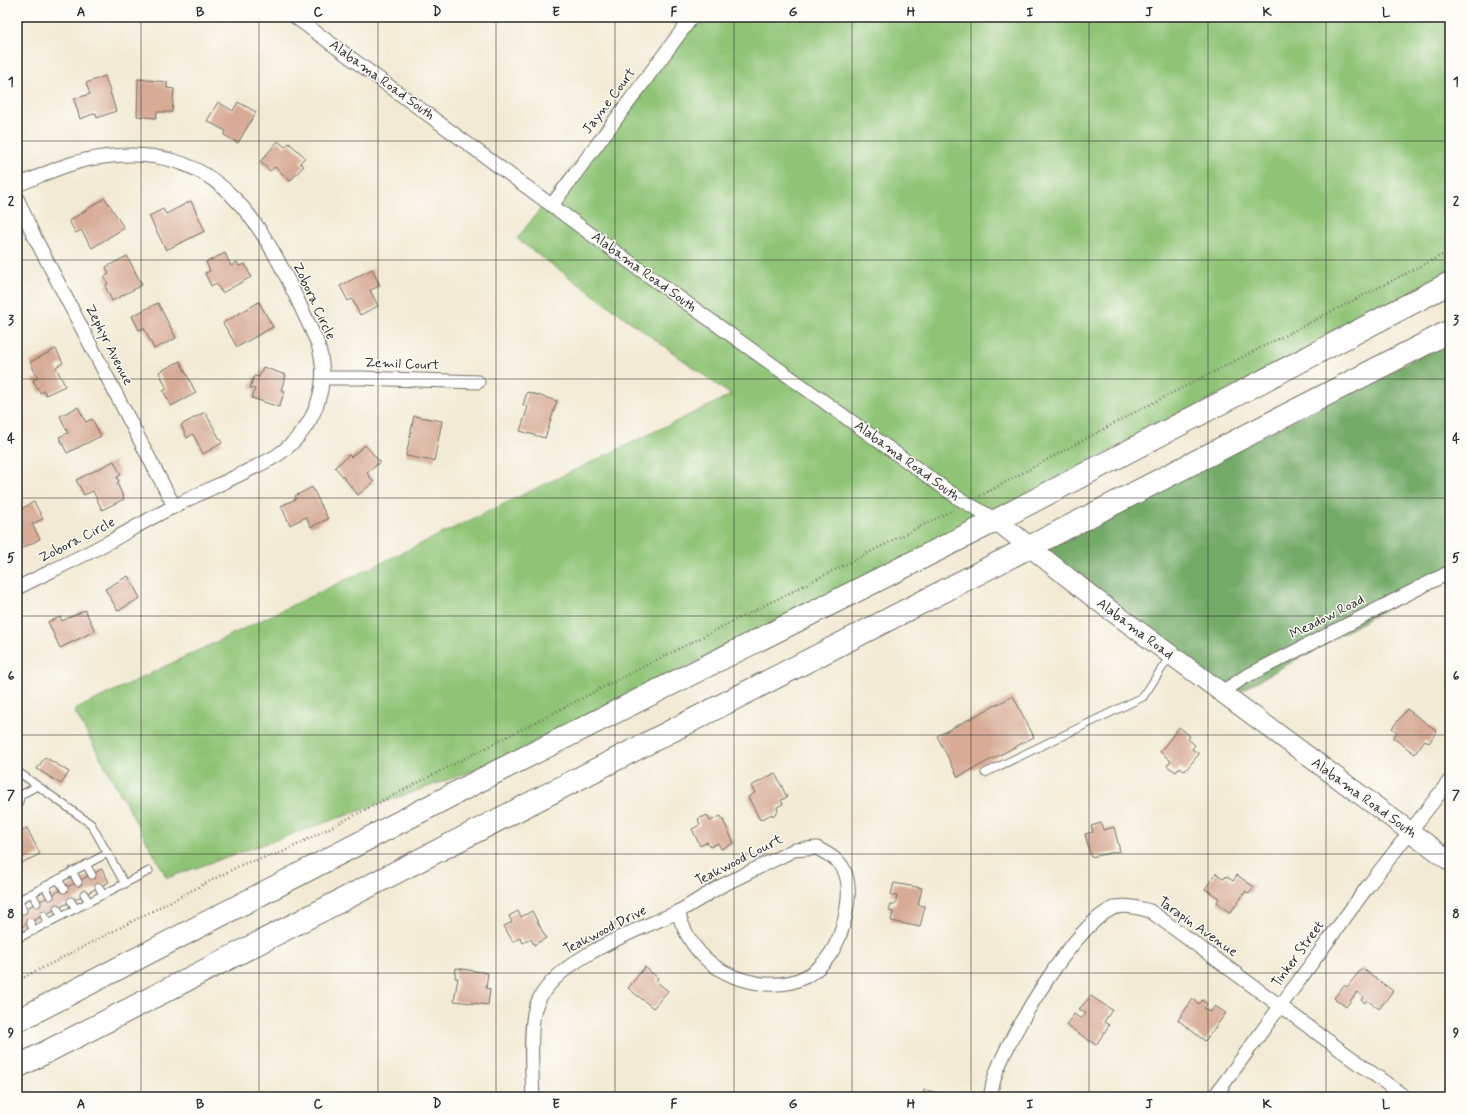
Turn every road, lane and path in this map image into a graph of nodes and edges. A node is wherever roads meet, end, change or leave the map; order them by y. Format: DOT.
graph roads {
  1 [pos="296,17"];
  2 [pos="692,17"];
  3 [pos="17,186"];
  4 [pos="17,198"];
  5 [pos="552,205"];
  6 [pos="1450,252"];
  7 [pos="1450,283"];
  8 [pos="1450,331"];
  9 [pos="324,378"];
  10 [pos="478,382"];
  11 [pos="979,497"];
  12 [pos="174,506"];
  13 [pos="996,520"];
  14 [pos="928,523"];
  15 [pos="1029,546"];
  16 [pos="1450,572"];
  17 [pos="17,588"];
  18 [pos="1171,656"];
  19 [pos="1221,693"];
  20 [pos="1278,735"];
  21 [pos="17,771"];
  22 [pos="985,774"];
  23 [pos="1450,780"];
  24 [pos="37,786"];
  25 [pos="18,796"];
  26 [pos="17,808"];
  27 [pos="1411,833"];
  28 [pos="108,853"];
  29 [pos="1450,861"];
  30 [pos="86,864"];
  31 [pos="72,871"];
  32 [pos="149,872"];
  33 [pos="92,875"];
  34 [pos="58,879"];
  35 [pos="78,882"];
  36 [pos="125,884"];
  37 [pos="45,886"];
  38 [pos="99,887"];
  39 [pos="64,889"];
  40 [pos="32,893"];
  41 [pos="84,894"];
  42 [pos="103,895"];
  43 [pos="50,896"];
  44 [pos="18,901"];
  45 [pos="71,901"];
  46 [pos="89,902"];
  47 [pos="37,903"];
  48 [pos="57,908"];
  49 [pos="76,909"];
  50 [pos="23,910"];
  51 [pos="678,912"];
  52 [pos="44,915"];
  53 [pos="62,916"];
  54 [pos="30,922"];
  55 [pos="48,924"];
  56 [pos="17,930"];
  57 [pos="34,931"];
  58 [pos="19,938"];
  59 [pos="17,981"];
  60 [pos="1280,1006"];
  61 [pos="17,1021"];
  62 [pos="17,1067"];
  63 [pos="533,1097"];
  64 [pos="990,1097"];
  65 [pos="1214,1097"];
  66 [pos="1405,1097"];
  1 -- 5 [label="street, Alabama Road South"];
  2 -- 5 [label="street, Jayne Court"];
  3 -- 9 [label="street, Zobora Circle"];
  4 -- 12 [label="street, Zephyr Avenue"];
  5 -- 13 [label="street, Alabama Road South"];
  6 -- 11 [label="path"];
  7 -- 13 [label="highway"];
  8 -- 15 [label="highway"];
  9 -- 10 [label="street, Zemil Court"];
  9 -- 12 [label="street, Zobora Circle"];
  12 -- 17 [label="street, Zobora Circle"];
  13 -- 15 [label="street, Alabama Road"];
  13 -- 61 [label="highway"];
  14 -- 59 [label="path"];
  15 -- 18 [label="street, Alabama Road"];
  15 -- 62 [label="highway"];
  16 -- 19 [label="street, Meadow Road"];
  18 -- 19 [label="street, Alabama Road"];
  18 -- 22 [label="lane"];
  19 -- 20 [label="street, Alabama Road"];
  20 -- 27 [label="street, Alabama Road South"];
  21 -- 24 [label="lane"];
  23 -- 27 [label="street, Tinker Street"];
  24 -- 25 [label="lane"];
  24 -- 28 [label="lane"];
  25 -- 26 [label="lane"];
  27 -- 29 [label="street, Alabama Road South"];
  27 -- 60 [label="street, Tinker Street"];
  28 -- 30 [label="lane"];
  28 -- 36 [label="lane"];
  30 -- 31 [label="lane"];
  30 -- 33 [label="lane"];
  31 -- 34 [label="lane"];
  31 -- 35 [label="lane"];
  32 -- 36 [label="lane"];
  34 -- 37 [label="lane"];
  34 -- 39 [label="lane"];
  36 -- 42 [label="lane"];
  37 -- 40 [label="lane"];
  37 -- 43 [label="lane"];
  38 -- 42 [label="lane"];
  40 -- 44 [label="lane"];
  40 -- 47 [label="lane"];
  41 -- 46 [label="lane"];
  42 -- 46 [label="lane"];
  44 -- 50 [label="lane"];
  45 -- 49 [label="lane"];
  46 -- 49 [label="lane"];
  48 -- 53 [label="lane"];
  49 -- 53 [label="lane"];
  51 -- 51 [label="street, Teakwood Court"];
  51 -- 63 [label="street, Teakwood Drive"];
  52 -- 55 [label="lane"];
  53 -- 55 [label="lane"];
  54 -- 57 [label="lane"];
  55 -- 57 [label="lane"];
  56 -- 58 [label="lane"];
  57 -- 58 [label="lane"];
  60 -- 64 [label="street, Tarapin Avenue"];
  60 -- 65 [label="street, Tinker Street"];
  60 -- 66 [label="street, Tarapin Avenue"];
}
